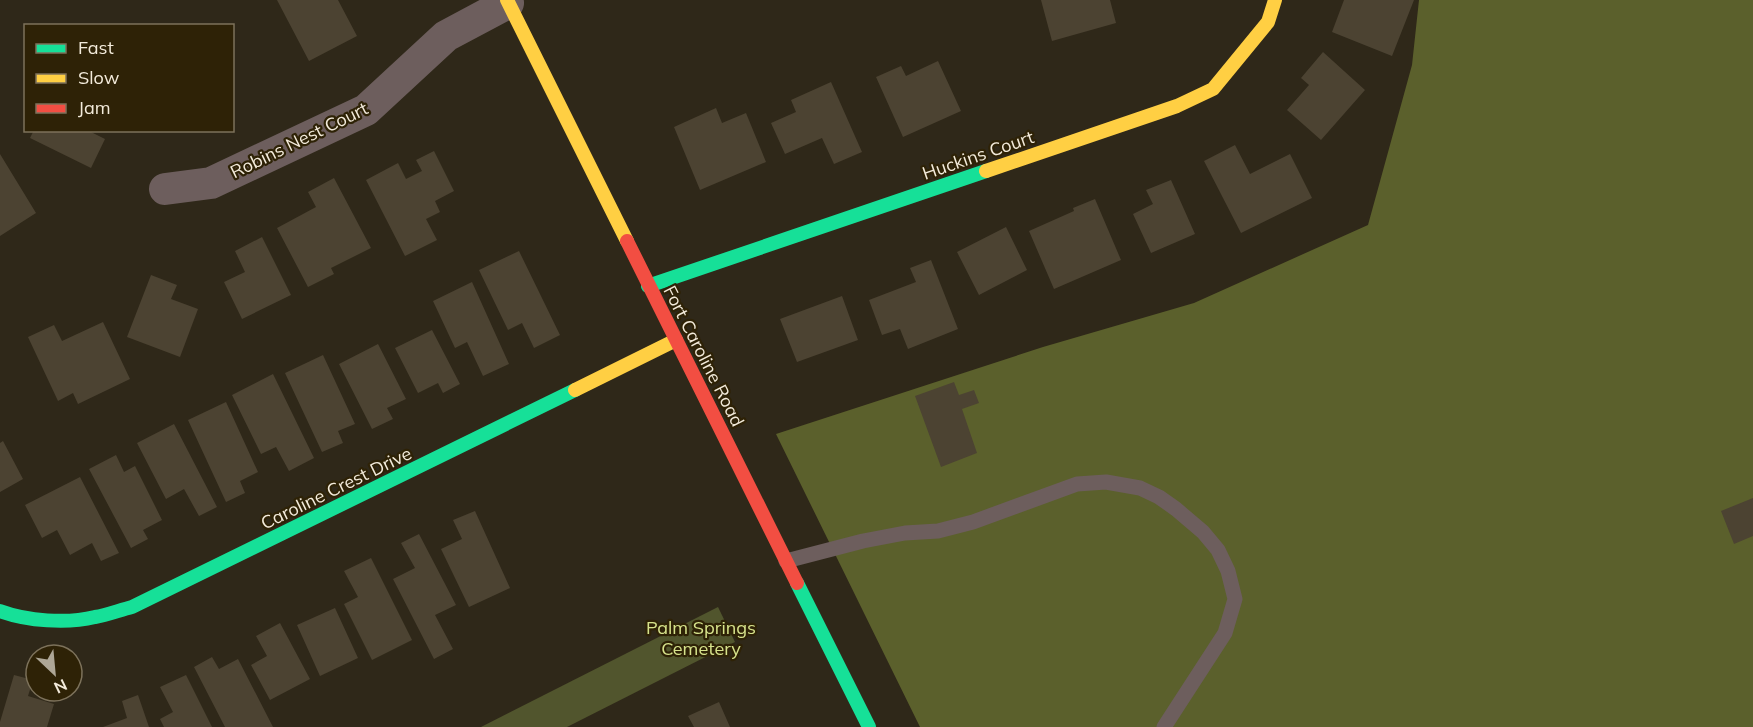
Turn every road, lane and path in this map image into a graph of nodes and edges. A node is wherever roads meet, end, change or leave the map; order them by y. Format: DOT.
graph roads {
  1 [pos="1275,0"];
  2 [pos="507,2"];
  3 [pos="165,189"];
  4 [pos="648,286"];
  5 [pos="676,340"];
  6 [pos="786,561"];
  7 [pos="0,611"];
  8 [pos="869,727"];
  9 [pos="1164,727"];
  1 -- 4 [label="street, Huckins Court"];
  2 -- 3 [label="street, Robins Nest Court"];
  2 -- 4 [label="street, Fort Caroline Road"];
  4 -- 5 [label="street, Fort Caroline Road"];
  5 -- 6 [label="street, Fort Caroline Road"];
  5 -- 7 [label="street, Caroline Crest Drive"];
  6 -- 8 [label="street, Fort Caroline Road"];
  6 -- 9 [label="lane"];
}
